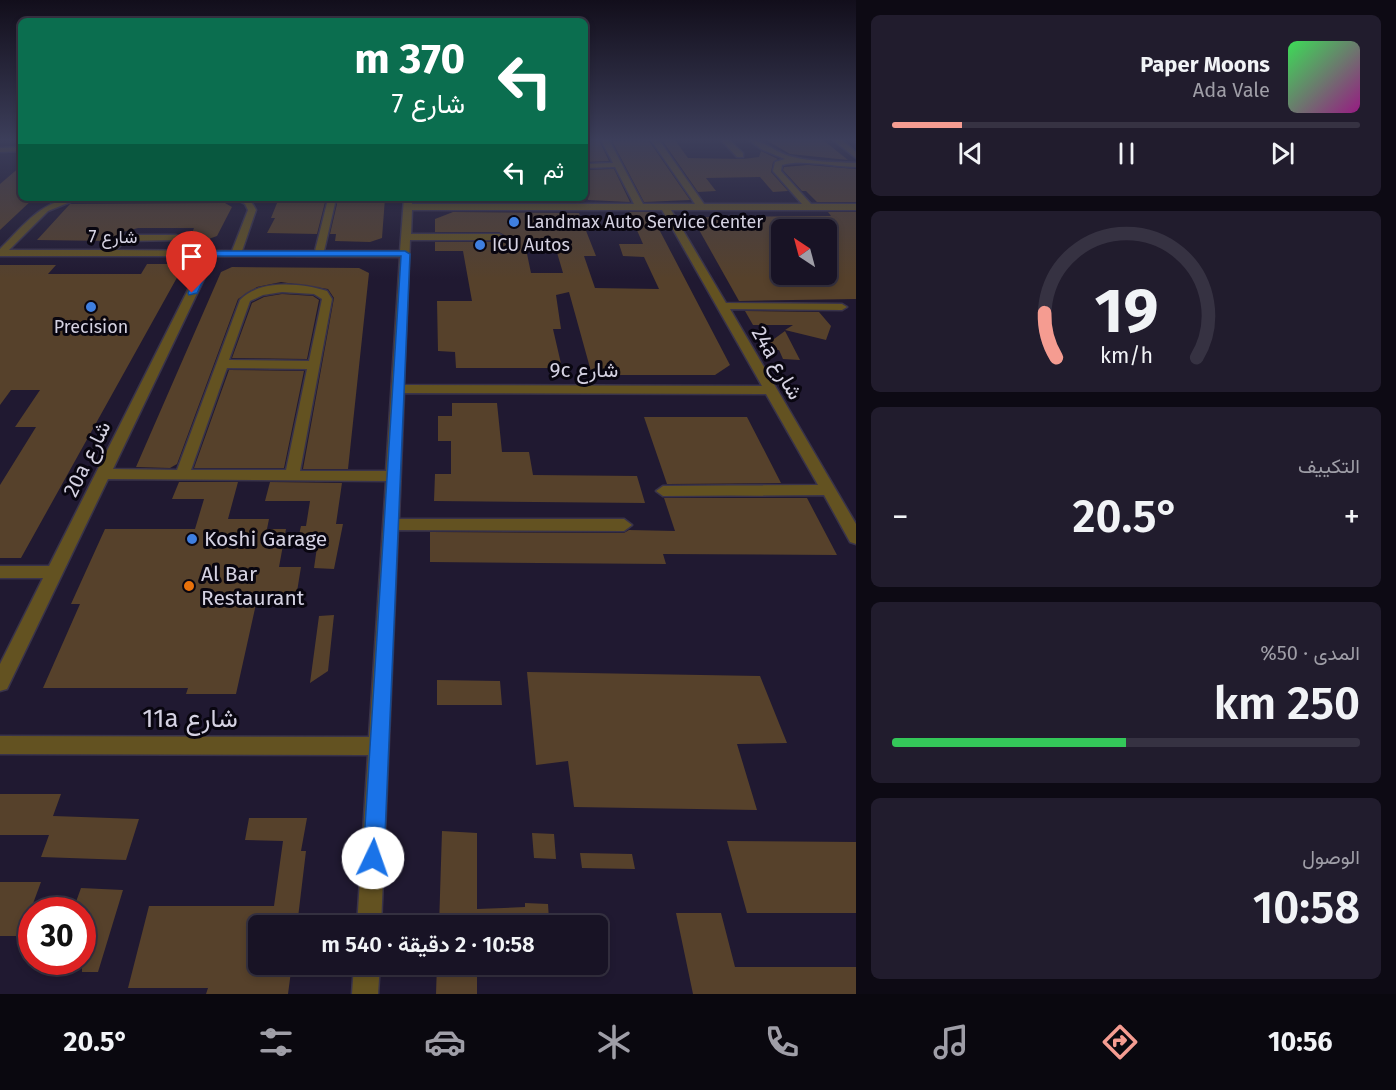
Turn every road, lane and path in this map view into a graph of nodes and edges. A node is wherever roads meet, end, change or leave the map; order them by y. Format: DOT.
graph roads {
  1 [pos="629,186"];
  2 [pos="687,186"];
  3 [pos="791,186"];
  4 [pos="68,201"];
  5 [pos="246,201"];
  6 [pos="407,202"];
  7 [pos="538,202"];
  8 [pos="331,203"];
  9 [pos="640,207"];
  10 [pos="665,207"];
  11 [pos="701,207"];
  12 [pos="809,207"];
  13 [pos="856,207"];
  14 [pos="176,237"];
  15 [pos="499,237"];
  16 [pos="406,245"];
  17 [pos="1,253"];
  18 [pos="109,253"];
  19 [pos="212,253"];
  20 [pos="236,253"];
  21 [pos="319,254"];
  22 [pos="722,306"];
  23 [pos="842,307"];
  24 [pos="222,364"];
  25 [pos="314,365"];
  26 [pos="397,389"];
  27 [pos="770,390"];
  28 [pos="103,474"];
  29 [pos="182,475"];
  30 [pos="292,476"];
  31 [pos="393,476"];
  32 [pos="828,490"];
  33 [pos="663,491"];
  34 [pos="390,524"];
  35 [pos="624,525"];
  36 [pos="856,538"];
  37 [pos="0,572"];
  38 [pos="55,572"];
  39 [pos="0,683"];
  40 [pos="0,745"];
  41 [pos="380,746"];
  42 [pos="370,915"];
  43 [pos="367,975"];
  44 [pos="366,994"];
  1 -- 9 [label="street"];
  2 -- 11 [label="street"];
  3 -- 12 [label="street"];
  4 -- 17 [label="street"];
  5 -- 20 [label="street"];
  6 -- 7 [label="street"];
  6 -- 16 [label="street"];
  7 -- 9 [label="street"];
  8 -- 21 [label="street"];
  9 -- 10 [label="street"];
  10 -- 11 [label="street"];
  10 -- 22 [label="street, 24a شارع"];
  11 -- 12 [label="street"];
  12 -- 13 [label="street"];
  14 -- 18 [label="street"];
  15 -- 16 [label="street, شارع 7"];
  16 -- 21 [label="street, شارع 7"];
  16 -- 26 [label="street"];
  17 -- 18 [label="street, شارع 7"];
  18 -- 19 [label="street, شارع 7"];
  19 -- 20 [label="street, شارع 7"];
  19 -- 28 [label="street, 20a شارع"];
  20 -- 21 [label="street, شارع 7"];
  22 -- 23 [label="street"];
  22 -- 27 [label="street, 24a شارع"];
  24 -- 25 [label="street"];
  24 -- 25 [label="street"];
  24 -- 29 [label="street"];
  25 -- 30 [label="street"];
  26 -- 27 [label="street, 9c شارع"];
  26 -- 31 [label="street"];
  27 -- 32 [label="street, 24a شارع"];
  28 -- 29 [label="street"];
  28 -- 38 [label="street, 20a شارع"];
  29 -- 30 [label="street"];
  30 -- 31 [label="street"];
  31 -- 34 [label="street"];
  32 -- 33 [label="street"];
  32 -- 36 [label="street, 24a شارع"];
  34 -- 35 [label="street"];
  34 -- 41 [label="street"];
  37 -- 38 [label="street"];
  38 -- 39 [label="street, 20a شارع"];
  40 -- 41 [label="street, 11a شارع"];
  41 -- 42 [label="street"];
  43 -- 44 [label="street"];
}
